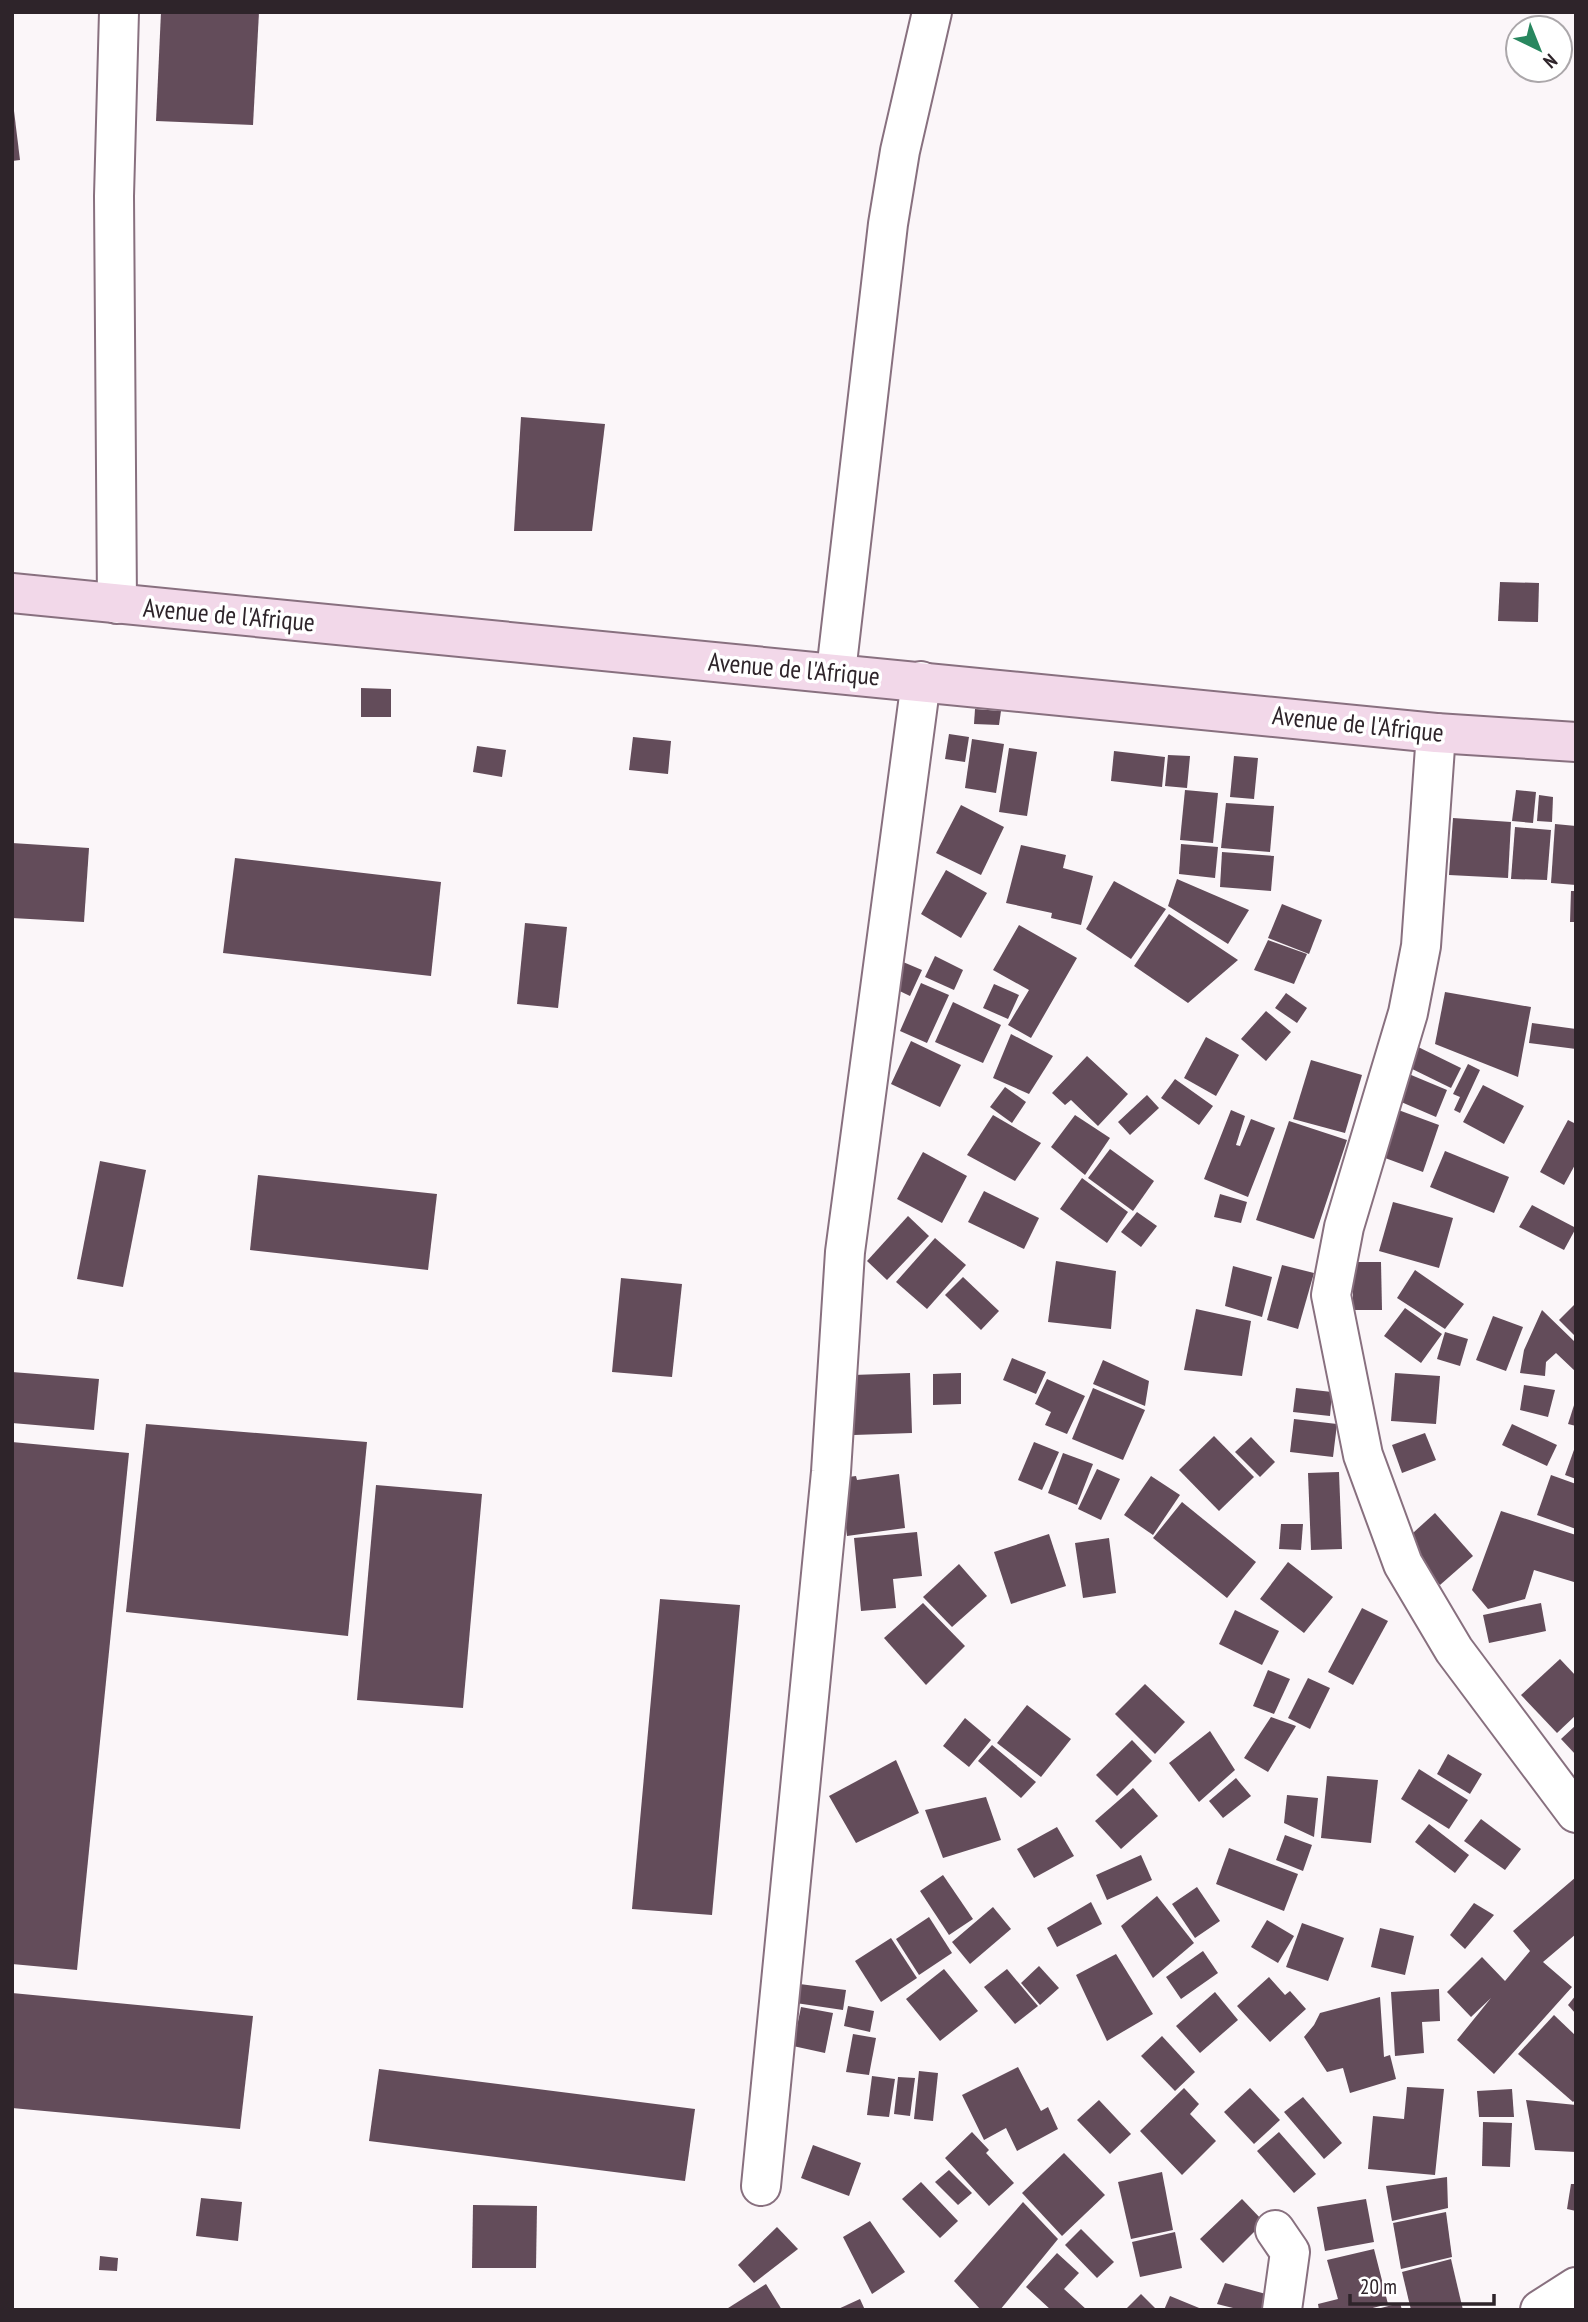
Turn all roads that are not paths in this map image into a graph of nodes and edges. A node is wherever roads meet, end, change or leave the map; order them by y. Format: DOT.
graph roads {
  1 [pos="119,12"];
  2 [pos="932,12"];
  3 [pos="12,593"];
  4 [pos="117,604"];
  5 [pos="836,672"];
  6 [pos="921,681"];
  7 [pos="1436,733"];
  8 [pos="1576,742"];
  9 [pos="1576,1813"];
  10 [pos="761,2186"];
  11 [pos="1275,2230"];
  12 [pos="1576,2287"];
  13 [pos="1282,2310"];
  14 [pos="1540,2310"];
  1 -- 4 [label="street"];
  2 -- 5 [label="street"];
  3 -- 4 [label="main road, Avenue de l'Afrique"];
  4 -- 5 [label="main road, Avenue de l'Afrique"];
  5 -- 6 [label="main road, Avenue de l'Afrique"];
  6 -- 7 [label="main road, Avenue de l'Afrique"];
  6 -- 10 [label="street"];
  7 -- 8 [label="main road, Avenue de l'Afrique"];
  7 -- 9 [label="street"];
  11 -- 13 [label="street"];
  12 -- 14 [label="street"];
}
